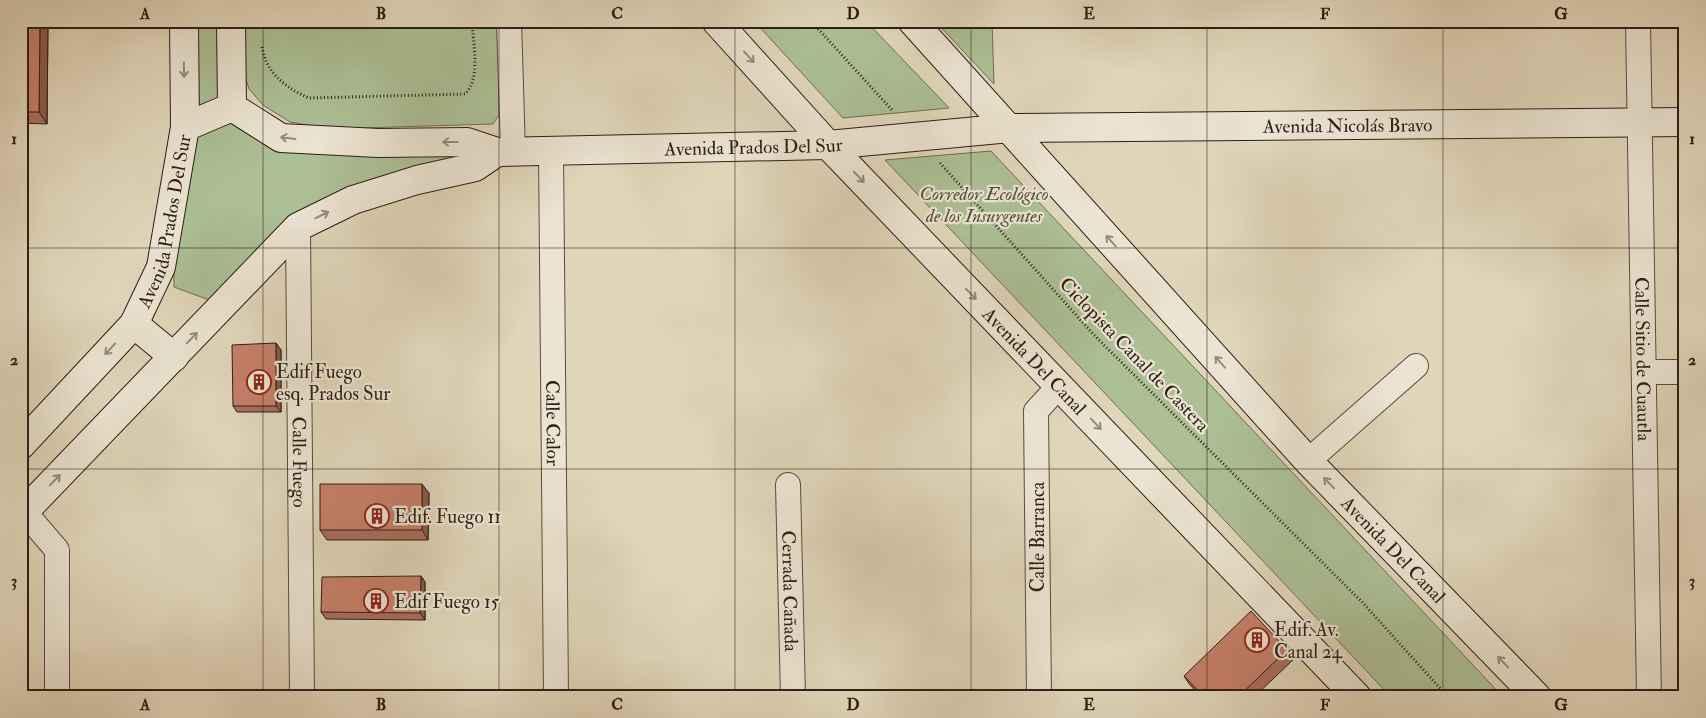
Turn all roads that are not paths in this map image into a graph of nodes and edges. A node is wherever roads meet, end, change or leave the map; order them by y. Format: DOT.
graph roads {
  1 [pos="184,21"];
  2 [pos="231,21"];
  3 [pos="509,21"];
  4 [pos="716,21"];
  5 [pos="912,21"];
  6 [pos="1638,21"];
  7 [pos="232,107"];
  8 [pos="1641,122"];
  9 [pos="1685,122"];
  10 [pos="185,127"];
  11 [pos="1010,128"];
  12 [pos="828,145"];
  13 [pos="551,151"];
  14 [pos="505,152"];
  15 [pos="298,227"];
  16 [pos="134,324"];
  17 [pos="174,357"];
  18 [pos="1416,366"];
  19 [pos="1646,372"];
  20 [pos="1685,372"];
  21 [pos="1059,386"];
  22 [pos="21,446"];
  23 [pos="1308,461"];
  24 [pos="788,484"];
  25 [pos="22,512"];
  26 [pos="57,697"];
  27 [pos="302,697"];
  28 [pos="556,697"];
  29 [pos="793,697"];
  30 [pos="1038,697"];
  31 [pos="1357,697"];
  32 [pos="1537,697"];
  33 [pos="1649,697"];
  1 -- 10 [label="main road, one-way"];
  2 -- 7 [label="main road"];
  3 -- 14 [label="street"];
  4 -- 12 [label="main road, Avenida Del Canal, one-way"];
  5 -- 11 [label="main road, Avenida Del Canal"];
  6 -- 8 [label="street, Calle Sitio de Cuautla"];
  7 -- 10 [label="main road, Avenida Prados Del Sur"];
  14 -- 7 [label="main road, Avenida Prados Del Sur, one-way"];
  8 -- 9 [label="main road, Avenida Nicolás Bravo"];
  8 -- 11 [label="main road, Avenida Nicolás Bravo"];
  8 -- 19 [label="street, Calle Sitio de Cuautla"];
  10 -- 16 [label="main road, Avenida Prados Del Sur"];
  11 -- 12 [label="main road, Avenida Prados Del Sur"];
  23 -- 11 [label="main road, Avenida Del Canal, one-way"];
  12 -- 13 [label="main road, Avenida Prados Del Sur"];
  12 -- 21 [label="main road, Avenida Del Canal, one-way"];
  13 -- 14 [label="main road, Avenida Prados Del Sur"];
  13 -- 28 [label="street, Calle Calor"];
  15 -- 14 [label="main road, one-way"];
  17 -- 15 [label="main road, one-way"];
  15 -- 27 [label="street, Calle Fuego"];
  16 -- 17 [label="main road"];
  16 -- 22 [label="main road, Avenida Prados Del Sur, one-way"];
  25 -- 17 [label="main road, one-way"];
  18 -- 23 [label="street"];
  19 -- 20 [label="street"];
  19 -- 33 [label="street, Calle Sitio de Cuautla"];
  21 -- 30 [label="street, Calle Barranca"];
  21 -- 31 [label="main road, Avenida Del Canal, one-way"];
  32 -- 23 [label="main road, Avenida Del Canal, one-way"];
  24 -- 29 [label="street, Cerrada Cañada"];
  25 -- 26 [label="street"];
}
